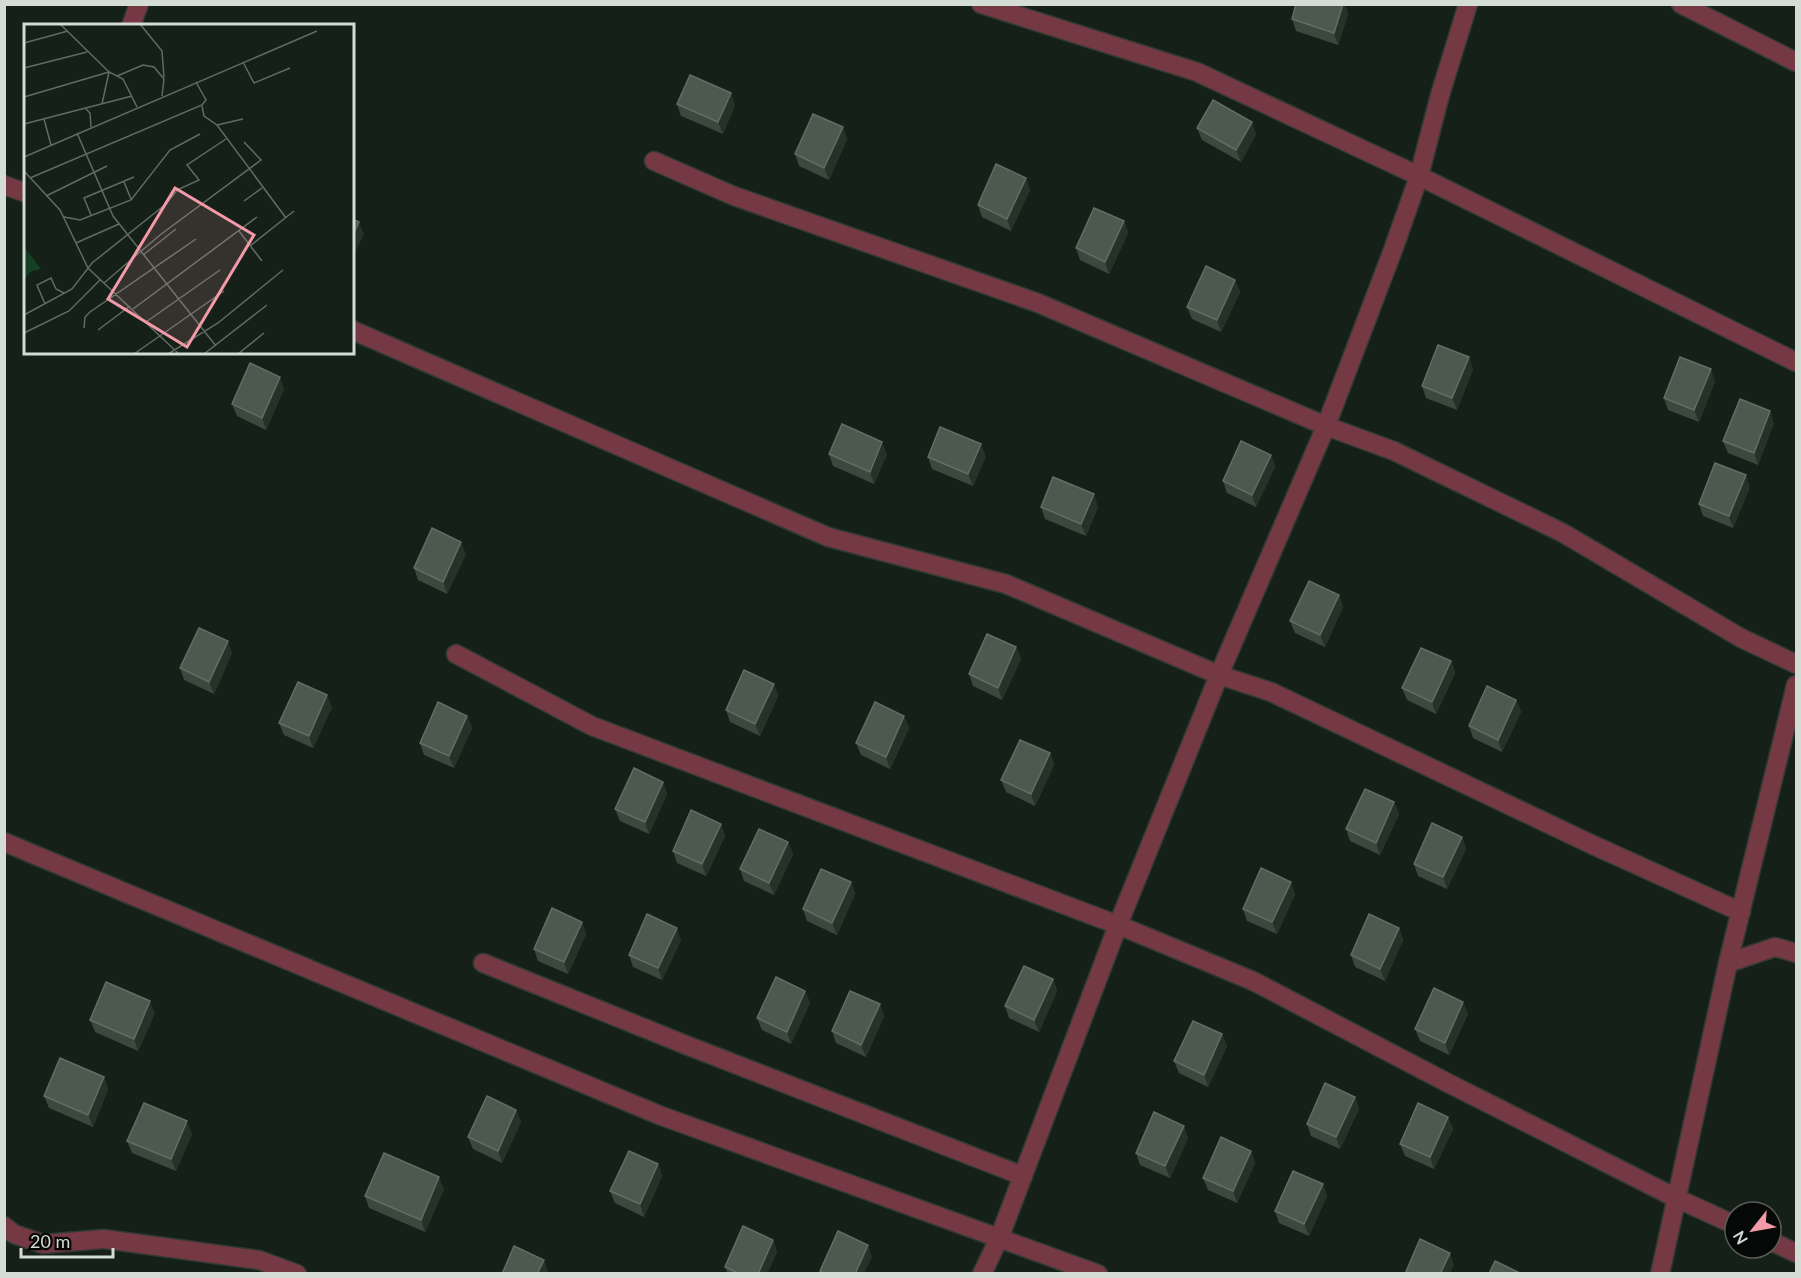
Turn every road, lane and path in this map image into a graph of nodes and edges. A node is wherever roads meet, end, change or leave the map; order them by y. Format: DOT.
graph roads {
  1 [pos="139,4"];
  2 [pos="981,4"];
  3 [pos="1468,4"];
  4 [pos="1681,4"];
  5 [pos="132,24"];
  6 [pos="1797,62"];
  7 [pos="654,161"];
  8 [pos="1419,176"];
  9 [pos="4,185"];
  10 [pos="24,192"];
  11 [pos="354,331"];
  12 [pos="1797,362"];
  13 [pos="1326,426"];
  14 [pos="456,654"];
  15 [pos="1797,664"];
  16 [pos="1219,675"];
  17 [pos="1797,685"];
  18 [pos="4,842"];
  19 [pos="1741,912"];
  20 [pos="1118,925"];
  21 [pos="1797,953"];
  22 [pos="483,963"];
  23 [pos="1728,963"];
  24 [pos="1023,1176"];
  25 [pos="1676,1198"];
  26 [pos="1723,1220"];
  27 [pos="4,1226"];
  28 [pos="1000,1236"];
  29 [pos="1783,1247"];
  30 [pos="1797,1253"];
  31 [pos="297,1274"];
  32 [pos="982,1274"];
  33 [pos="1098,1274"];
  34 [pos="1660,1274"];
  1 -- 5 [label="street"];
  2 -- 8 [label="street"];
  3 -- 8 [label="street"];
  4 -- 6 [label="street"];
  7 -- 13 [label="street"];
  8 -- 12 [label="street"];
  8 -- 13 [label="street"];
  9 -- 10 [label="street"];
  11 -- 16 [label="street"];
  13 -- 15 [label="street"];
  13 -- 16 [label="street"];
  14 -- 20 [label="street"];
  16 -- 19 [label="street"];
  16 -- 20 [label="street"];
  17 -- 19 [label="street"];
  18 -- 28 [label="street"];
  19 -- 23 [label="street"];
  20 -- 24 [label="street"];
  20 -- 25 [label="street"];
  21 -- 23 [label="street"];
  22 -- 24 [label="street"];
  23 -- 25 [label="street"];
  24 -- 28 [label="street"];
  25 -- 26 [label="street"];
  25 -- 34 [label="street"];
  27 -- 31 [label="street"];
  28 -- 32 [label="street"];
  28 -- 33 [label="street"];
  29 -- 30 [label="street"];
}
